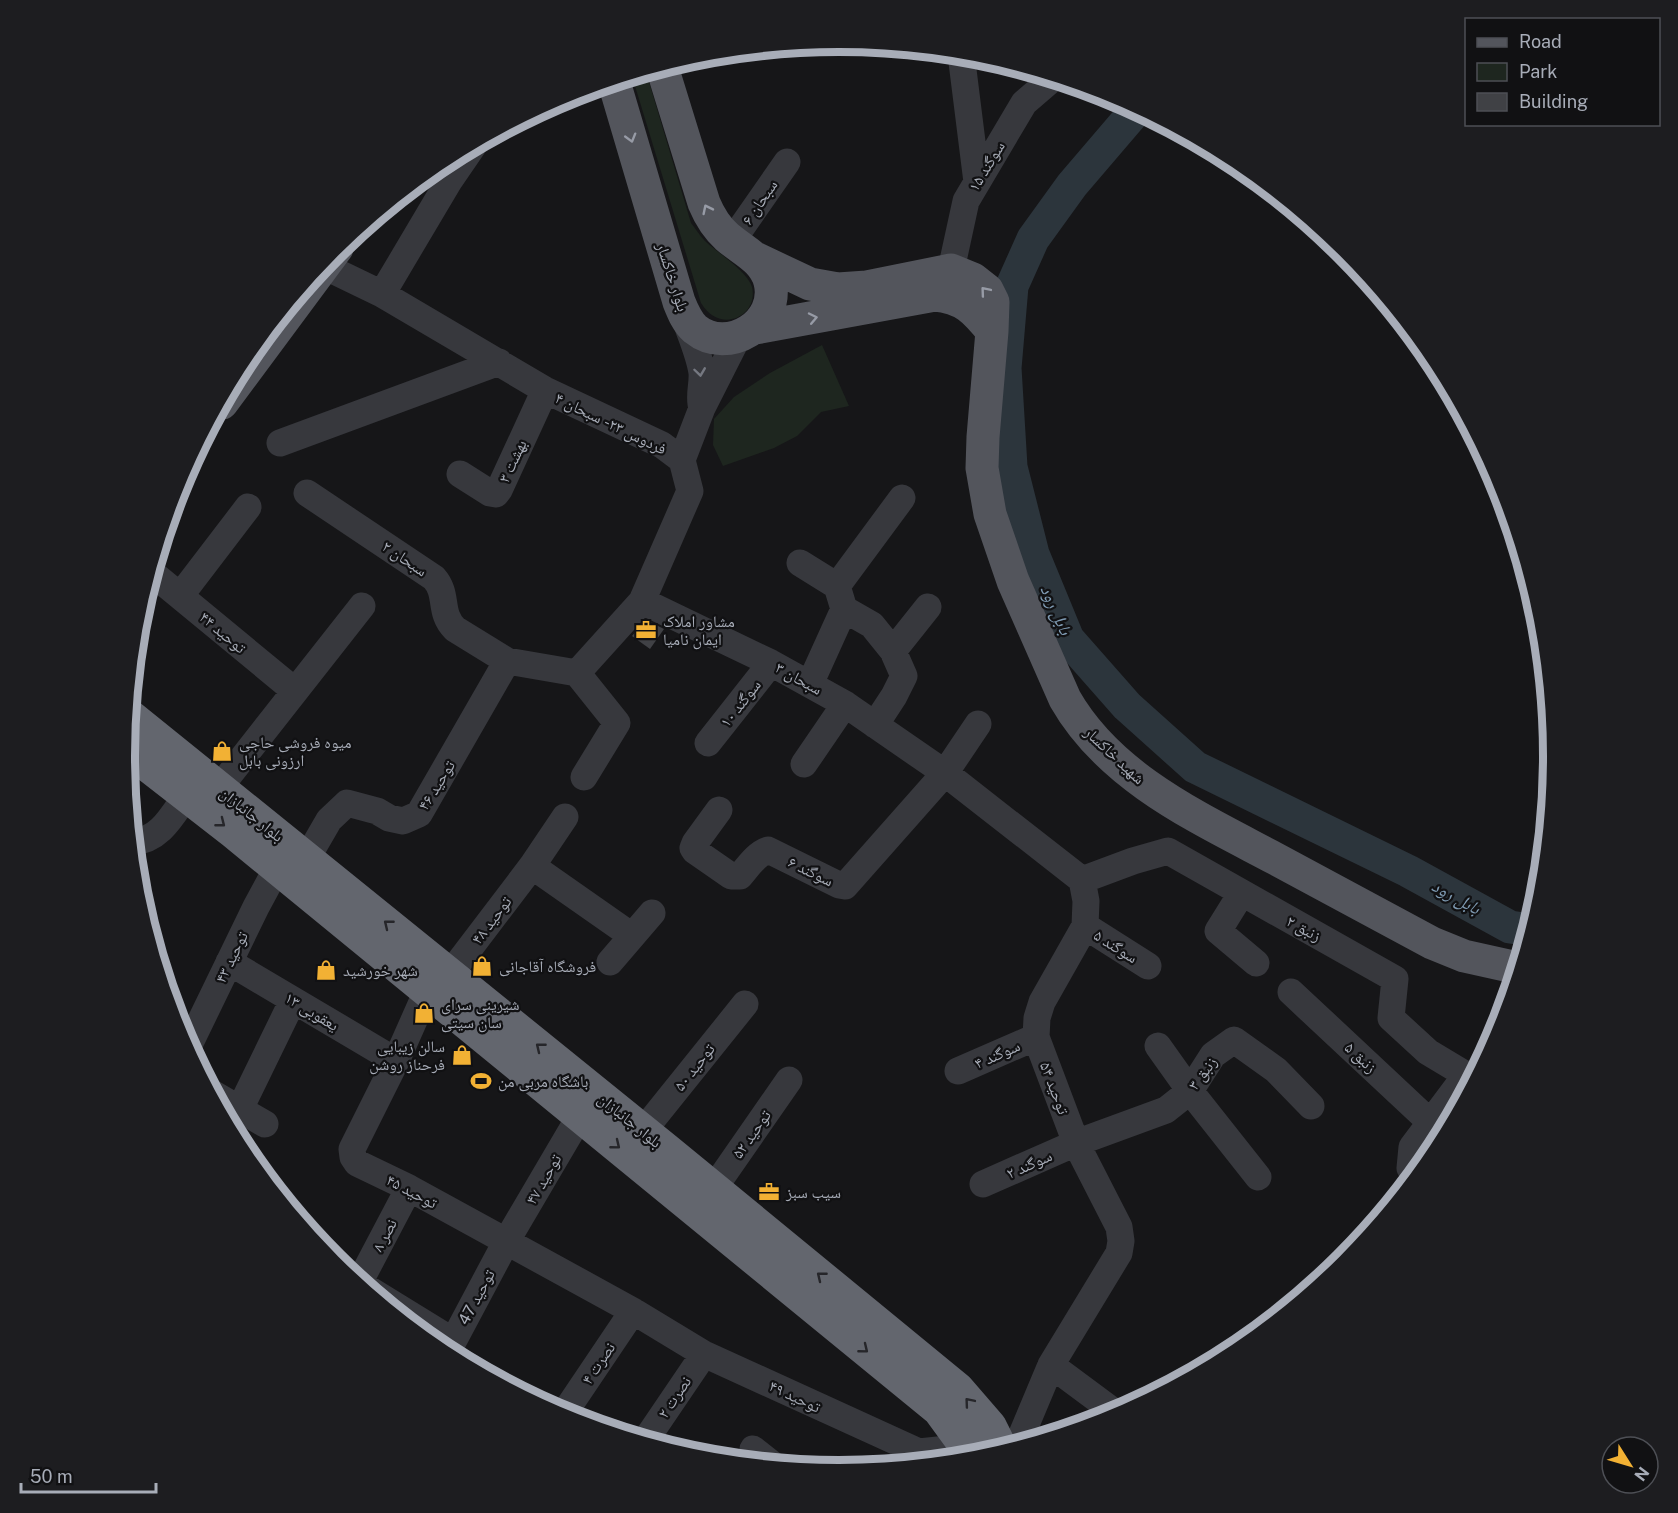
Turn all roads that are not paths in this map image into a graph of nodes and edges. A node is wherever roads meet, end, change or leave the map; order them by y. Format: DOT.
graph roads {
  1 [pos="962,64"];
  2 [pos="664,74"];
  3 [pos="1046,84"];
  4 [pos="616,89"];
  5 [pos="787,162"];
  6 [pos="462,163"];
  7 [pos="977,182"];
  8 [pos="745,250"];
  9 [pos="336,265"];
  10 [pos="951,270"];
  11 [pos="382,294"];
  12 [pos="684,316"];
  13 [pos="992,331"];
  14 [pos="746,333"];
  15 [pos="499,362"];
  16 [pos="545,390"];
  17 [pos="702,408"];
  18 [pos="280,443"];
  19 [pos="682,460"];
  20 [pos="460,474"];
  21 [pos="307,493"];
  22 [pos="902,498"];
  23 [pos="248,507"];
  24 [pos="800,563"];
  25 [pos="158,578"];
  26 [pos="180,596"];
  27 [pos="840,598"];
  28 [pos="642,601"];
  29 [pos="362,606"];
  30 [pos="928,607"];
  31 [pos="893,651"];
  32 [pos="507,661"];
  33 [pos="771,663"];
  34 [pos="577,673"];
  35 [pos="810,684"];
  36 [pos="295,691"];
  37 [pos="845,704"];
  38 [pos="137,721"];
  39 [pos="978,724"];
  40 [pos="875,725"];
  41 [pos="708,743"];
  42 [pos="135,756"];
  43 [pos="804,764"];
  44 [pos="945,773"];
  45 [pos="584,777"];
  46 [pos="219,788"];
  47 [pos="186,796"];
  48 [pos="719,810"];
  49 [pos="566,818"];
  50 [pos="140,841"];
  51 [pos="292,863"];
  52 [pos="532,866"];
  53 [pos="1082,880"];
  54 [pos="1241,894"];
  55 [pos="651,913"];
  56 [pos="1085,926"];
  57 [pos="632,936"];
  58 [pos="229,962"];
  59 [pos="610,962"];
  60 [pos="1256,963"];
  61 [pos="1148,966"];
  62 [pos="1511,966"];
  63 [pos="439,983"];
  64 [pos="1291,992"];
  65 [pos="293,1000"];
  66 [pos="745,1004"];
  67 [pos="191,1030"];
  68 [pos="1036,1037"];
  69 [pos="1158,1046"];
  70 [pos="396,1061"];
  71 [pos="958,1071"];
  72 [pos="1466,1075"];
  73 [pos="789,1080"];
  74 [pos="1460,1088"];
  75 [pos="1190,1091"];
  76 [pos="225,1100"];
  77 [pos="1311,1106"];
  78 [pos="240,1109"];
  79 [pos="580,1116"];
  80 [pos="1430,1122"];
  81 [pos="265,1124"];
  82 [pos="643,1131"];
  83 [pos="1076,1143"];
  84 [pos="1410,1168"];
  85 [pos="1258,1177"];
  86 [pos="983,1184"];
  87 [pos="409,1188"];
  88 [pos="714,1188"];
  89 [pos="507,1242"];
  90 [pos="365,1276"];
  91 [pos="633,1311"];
  92 [pos="452,1344"];
  93 [pos="704,1354"];
  94 [pos="1051,1365"];
  95 [pos="569,1406"];
  96 [pos="1108,1407"];
  97 [pos="649,1435"];
  98 [pos="1021,1437"];
  99 [pos="998,1442"];
  100 [pos="966,1449"];
  101 [pos="944,1452"];
  1 -- 7 [label="street"];
  8 -- 2 [label="main road, one-way"];
  3 -- 7 [label="street, سوگند ۱۵"];
  4 -- 12 [label="main road, بلوار خاکسار, one-way"];
  5 -- 8 [label="street, سبحان ۶"];
  6 -- 11 [label="street"];
  7 -- 10 [label="street, سوگند ۱۵"];
  8 -- 10 [label="main road"];
  8 -- 14 [label="main road"];
  9 -- 11 [label="street, فردوس ۲۳ - سبحان ۴"];
  13 -- 10 [label="main road, شهید خاکسار, one-way"];
  11 -- 15 [label="street, فردوس ۲۳ - سبحان ۴"];
  12 -- 14 [label="main road, بلوار خاکسار"];
  12 -- 17 [label="street, one-way"];
  14 -- 13 [label="main road, بلوار خاکسار, one-way"];
  13 -- 62 [label="main road, شهید خاکسار"];
  14 -- 17 [label="street"];
  15 -- 16 [label="street, فردوس ۲۳ - سبحان ۴"];
  15 -- 18 [label="street"];
  16 -- 19 [label="street, فردوس ۲۳ - سبحان ۴"];
  16 -- 20 [label="street, بهشت ۳"];
  17 -- 19 [label="street"];
  19 -- 28 [label="street, فردوس ۲۳ - سبحان ۴"];
  21 -- 32 [label="street, سبحان ۲"];
  22 -- 27 [label="street"];
  23 -- 26 [label="street"];
  24 -- 27 [label="street"];
  25 -- 26 [label="street, توحید ۴۴"];
  26 -- 36 [label="street, توحید ۴۴"];
  27 -- 31 [label="street"];
  27 -- 35 [label="street"];
  28 -- 33 [label="street, سبحان ۳"];
  28 -- 34 [label="street, فردوس ۲۳ - سبحان ۴"];
  29 -- 36 [label="street"];
  30 -- 31 [label="street"];
  31 -- 40 [label="street"];
  32 -- 34 [label="street"];
  32 -- 51 [label="street, توحید ۴۶"];
  33 -- 35 [label="street, سبحان ۳"];
  33 -- 41 [label="street, سوگند ۱۰"];
  34 -- 45 [label="street"];
  35 -- 37 [label="street, سبحان ۳"];
  36 -- 46 [label="street"];
  37 -- 40 [label="street, سبحان ۳"];
  37 -- 43 [label="street"];
  38 -- 46 [label="highway, بلوار جانبازان"];
  39 -- 44 [label="street"];
  40 -- 44 [label="street, سبحان ۳"];
  42 -- 47 [label="highway, بلوار جانبازان"];
  44 -- 48 [label="street, سوگند ۶"];
  44 -- 53 [label="street"];
  46 -- 51 [label="highway, بلوار جانبازان"];
  47 -- 50 [label="street"];
  47 -- 51 [label="highway, بلوار جانبازان, one-way"];
  49 -- 52 [label="street, توحید ۴۸"];
  51 -- 58 [label="street, توحید ۴۳"];
  51 -- 63 [label="highway, بلوار جانبازان"];
  52 -- 57 [label="street"];
  52 -- 63 [label="street, توحید ۴۸"];
  53 -- 54 [label="street, زنبق ۲"];
  53 -- 56 [label="street, توحید ۵۴"];
  54 -- 60 [label="street"];
  54 -- 72 [label="street, زنبق ۲"];
  55 -- 57 [label="street"];
  56 -- 61 [label="street, سوگند ۵"];
  56 -- 68 [label="street, توحید ۵۴"];
  57 -- 59 [label="street"];
  58 -- 65 [label="street, یعقوبی ۱۳"];
  58 -- 67 [label="street, توحید ۴۳"];
  63 -- 70 [label="street, توحید ۴۵"];
  63 -- 79 [label="highway, بلوار جانبازان"];
  82 -- 63 [label="highway, بلوار جانبازان, one-way"];
  64 -- 80 [label="street, زنبق ۵"];
  65 -- 70 [label="street, یعقوبی ۱۳"];
  65 -- 78 [label="street"];
  66 -- 82 [label="street, توحید ۵۰"];
  68 -- 71 [label="street, سوگند ۴"];
  68 -- 83 [label="street, توحید ۵۴"];
  69 -- 75 [label="street"];
  70 -- 87 [label="street, توحید ۴۵"];
  73 -- 88 [label="street, توحید ۵۲"];
  74 -- 80 [label="street"];
  75 -- 77 [label="street, زنبق ۳"];
  75 -- 83 [label="street, زنبق ۳"];
  75 -- 85 [label="street"];
  76 -- 78 [label="street"];
  78 -- 81 [label="street"];
  79 -- 89 [label="street, توحید ۴۷"];
  79 -- 100 [label="highway, بلوار جانبازان, one-way"];
  80 -- 84 [label="street"];
  82 -- 88 [label="highway, بلوار جانبازان"];
  83 -- 86 [label="street, سوگند ۲"];
  83 -- 94 [label="street, توحید ۵۴"];
  87 -- 89 [label="street, توحید ۴۵"];
  87 -- 90 [label="street, نصر ۸"];
  99 -- 88 [label="highway, بلوار جانبازان, one-way"];
  89 -- 91 [label="street, توحید ۴۵"];
  89 -- 92 [label="street, توحید 47"];
  91 -- 93 [label="street, توحید ۴۹"];
  91 -- 95 [label="street, نصرت ۴"];
  93 -- 97 [label="street, نصرت ۲"];
  93 -- 101 [label="street, توحید ۴۹"];
  94 -- 96 [label="street"];
  94 -- 98 [label="street, توحید ۵۴"];
}
